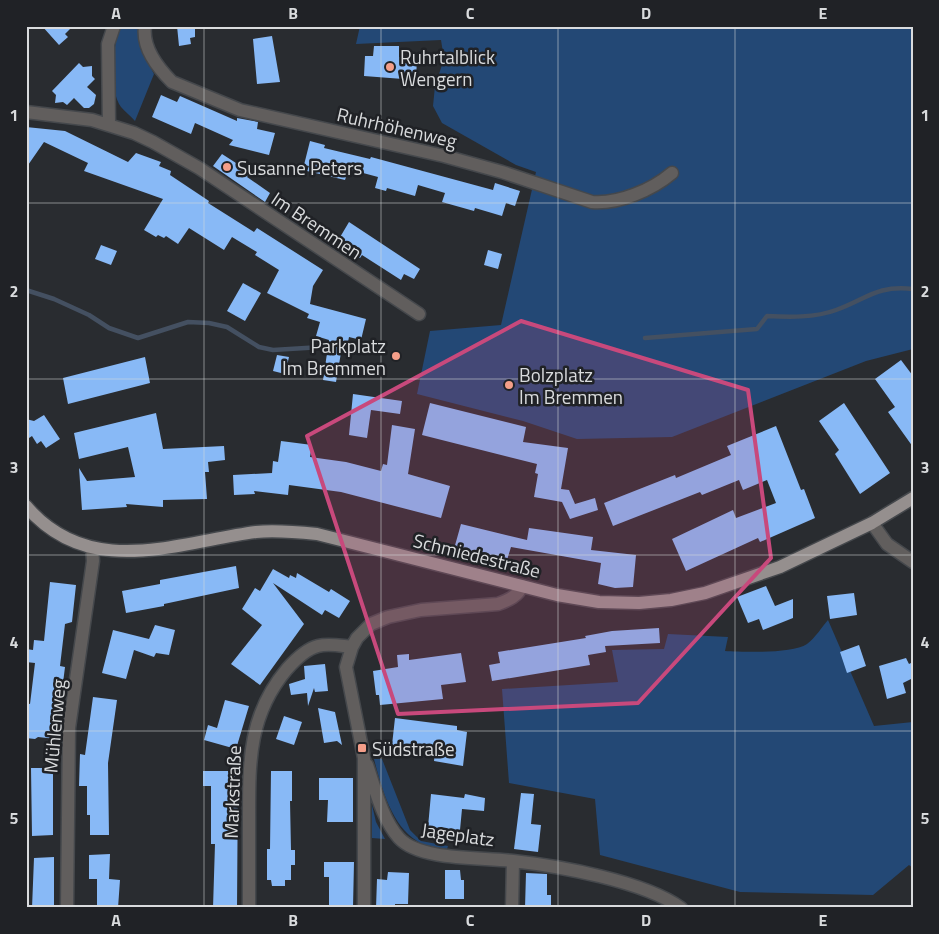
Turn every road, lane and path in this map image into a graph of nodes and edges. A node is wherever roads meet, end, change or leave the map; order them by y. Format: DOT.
graph roads {
  1 [pos="114,26"];
  2 [pos="146,26"];
  3 [pos="26,112"];
  4 [pos="109,124"];
  5 [pos="672,173"];
  6 [pos="419,314"];
  7 [pos="913,498"];
  8 [pos="26,506"];
  9 [pos="872,523"];
  10 [pos="92,548"];
  11 [pos="913,562"];
  12 [pos="522,586"];
  13 [pos="352,647"];
  14 [pos="364,758"];
  15 [pos="513,861"];
  16 [pos="676,906"];
  17 [pos="67,908"];
  18 [pos="249,908"];
  19 [pos="364,908"];
  20 [pos="512,908"];
  1 -- 4 [label="street"];
  2 -- 5 [label="street, Ruhrhöhenweg"];
  3 -- 4 [label="street, Im Bremmen"];
  4 -- 6 [label="street, Im Bremmen"];
  7 -- 9 [label="main road, Schmiedestraße"];
  8 -- 10 [label="main road, Schmiedestraße"];
  9 -- 11 [label="street"];
  9 -- 12 [label="main road, Schmiedestraße"];
  10 -- 12 [label="main road, Schmiedestraße"];
  10 -- 17 [label="street, Mühlenweg"];
  12 -- 13 [label="street"];
  13 -- 14 [label="street"];
  13 -- 18 [label="street, Markstraße"];
  14 -- 15 [label="street, Jageplatz"];
  14 -- 19 [label="street"];
  15 -- 16 [label="street, Jageplatz"];
  15 -- 20 [label="street, Jageplatz"];
}
